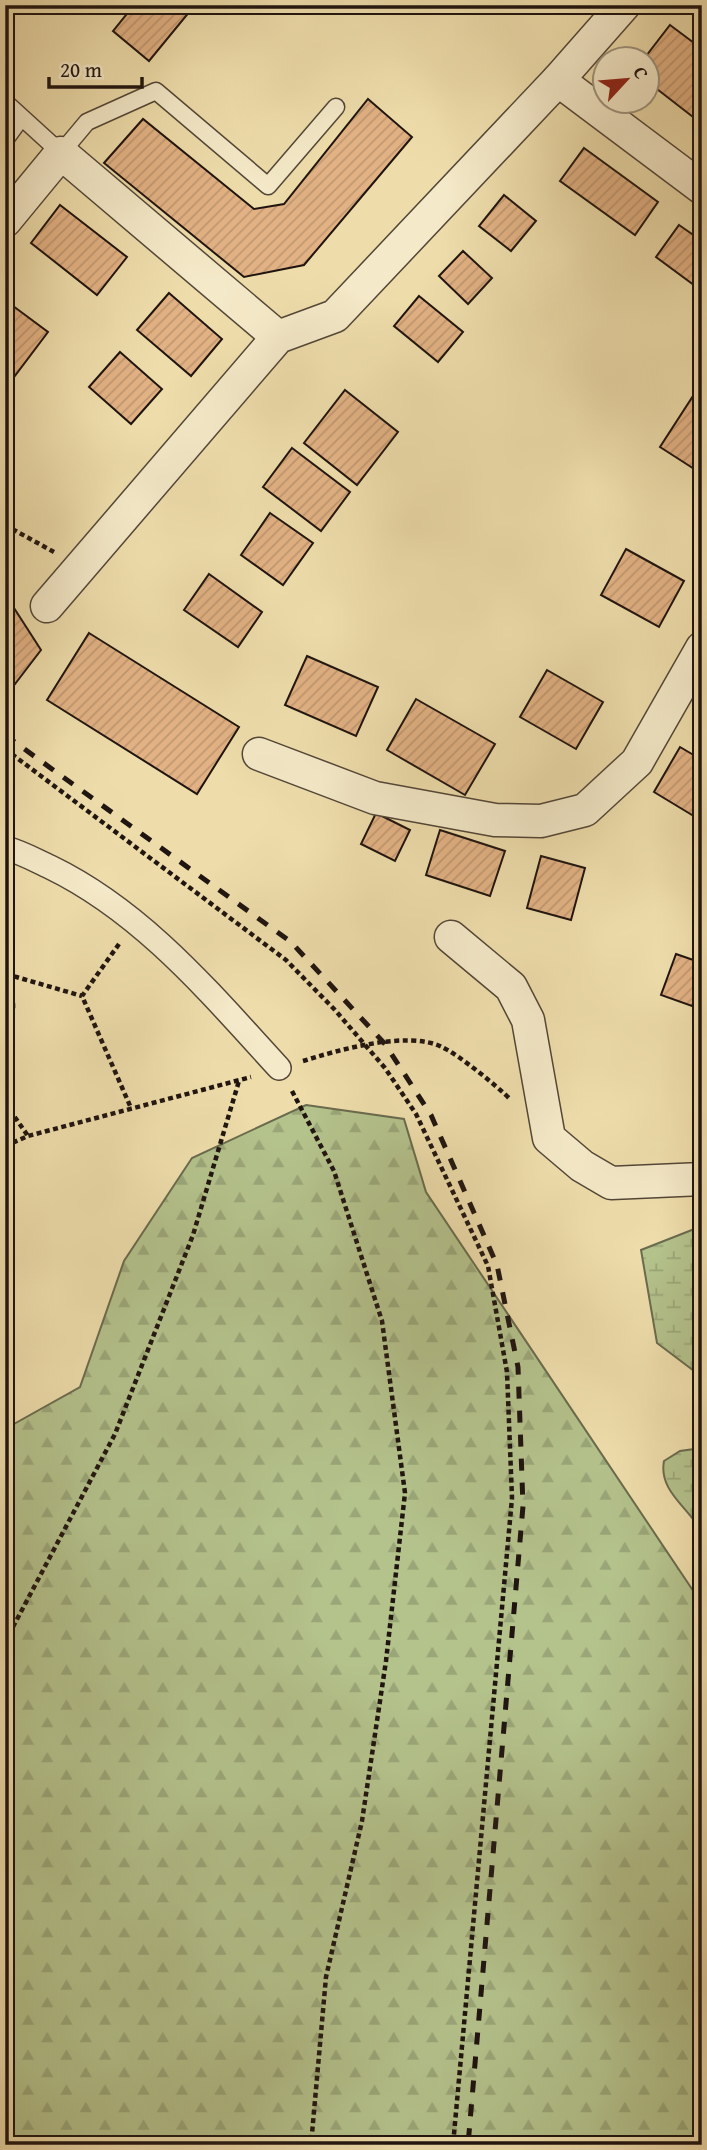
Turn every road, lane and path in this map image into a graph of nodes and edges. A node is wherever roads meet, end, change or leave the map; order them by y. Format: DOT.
graph roads {
  1 [pos="624,5"];
  2 [pos="558,80"];
  3 [pos="5,102"];
  4 [pos="336,107"];
  5 [pos="22,118"];
  6 [pos="5,140"];
  7 [pos="61,153"];
  8 [pos="702,188"];
  9 [pos="5,221"];
  10 [pos="278,337"];
  11 [pos="5,525"];
  12 [pos="79,567"];
  13 [pos="47,606"];
  14 [pos="702,648"];
  15 [pos="5,749"];
  16 [pos="259,754"];
  17 [pos="5,848"];
  18 [pos="136,921"];
  19 [pos="451,937"];
  20 [pos="6,974"];
  21 [pos="82,996"];
  22 [pos="5,1032"];
  23 [pos="368,1046"];
  24 [pos="279,1068"];
  25 [pos="239,1081"];
  26 [pos="512,1102"];
  27 [pos="5,1103"];
  28 [pos="131,1108"];
  29 [pos="28,1136"];
  30 [pos="5,1146"];
  31 [pos="702,1180"];
  32 [pos="5,1642"];
  33 [pos="310,2145"];
  34 [pos="453,2145"];
  1 -- 2 [label="street"];
  2 -- 8 [label="street"];
  2 -- 10 [label="street"];
  3 -- 5 [label="lane"];
  4 -- 7 [label="lane"];
  5 -- 6 [label="lane"];
  5 -- 7 [label="lane"];
  7 -- 9 [label="street"];
  7 -- 10 [label="street"];
  10 -- 12 [label="street"];
  11 -- 12 [label="path"];
  12 -- 13 [label="street"];
  14 -- 16 [label="street"];
  15 -- 23 [label="path"];
  17 -- 18 [label="street"];
  18 -- 21 [label="path"];
  18 -- 24 [label="street"];
  19 -- 31 [label="street"];
  20 -- 21 [label="path"];
  20 -- 22 [label="path"];
  21 -- 28 [label="path"];
  23 -- 24 [label="path"];
  23 -- 26 [label="path"];
  23 -- 34 [label="path"];
  24 -- 25 [label="path"];
  24 -- 33 [label="path"];
  25 -- 28 [label="path"];
  25 -- 32 [label="path"];
  27 -- 29 [label="path"];
  28 -- 29 [label="path"];
  29 -- 30 [label="path"];
}
